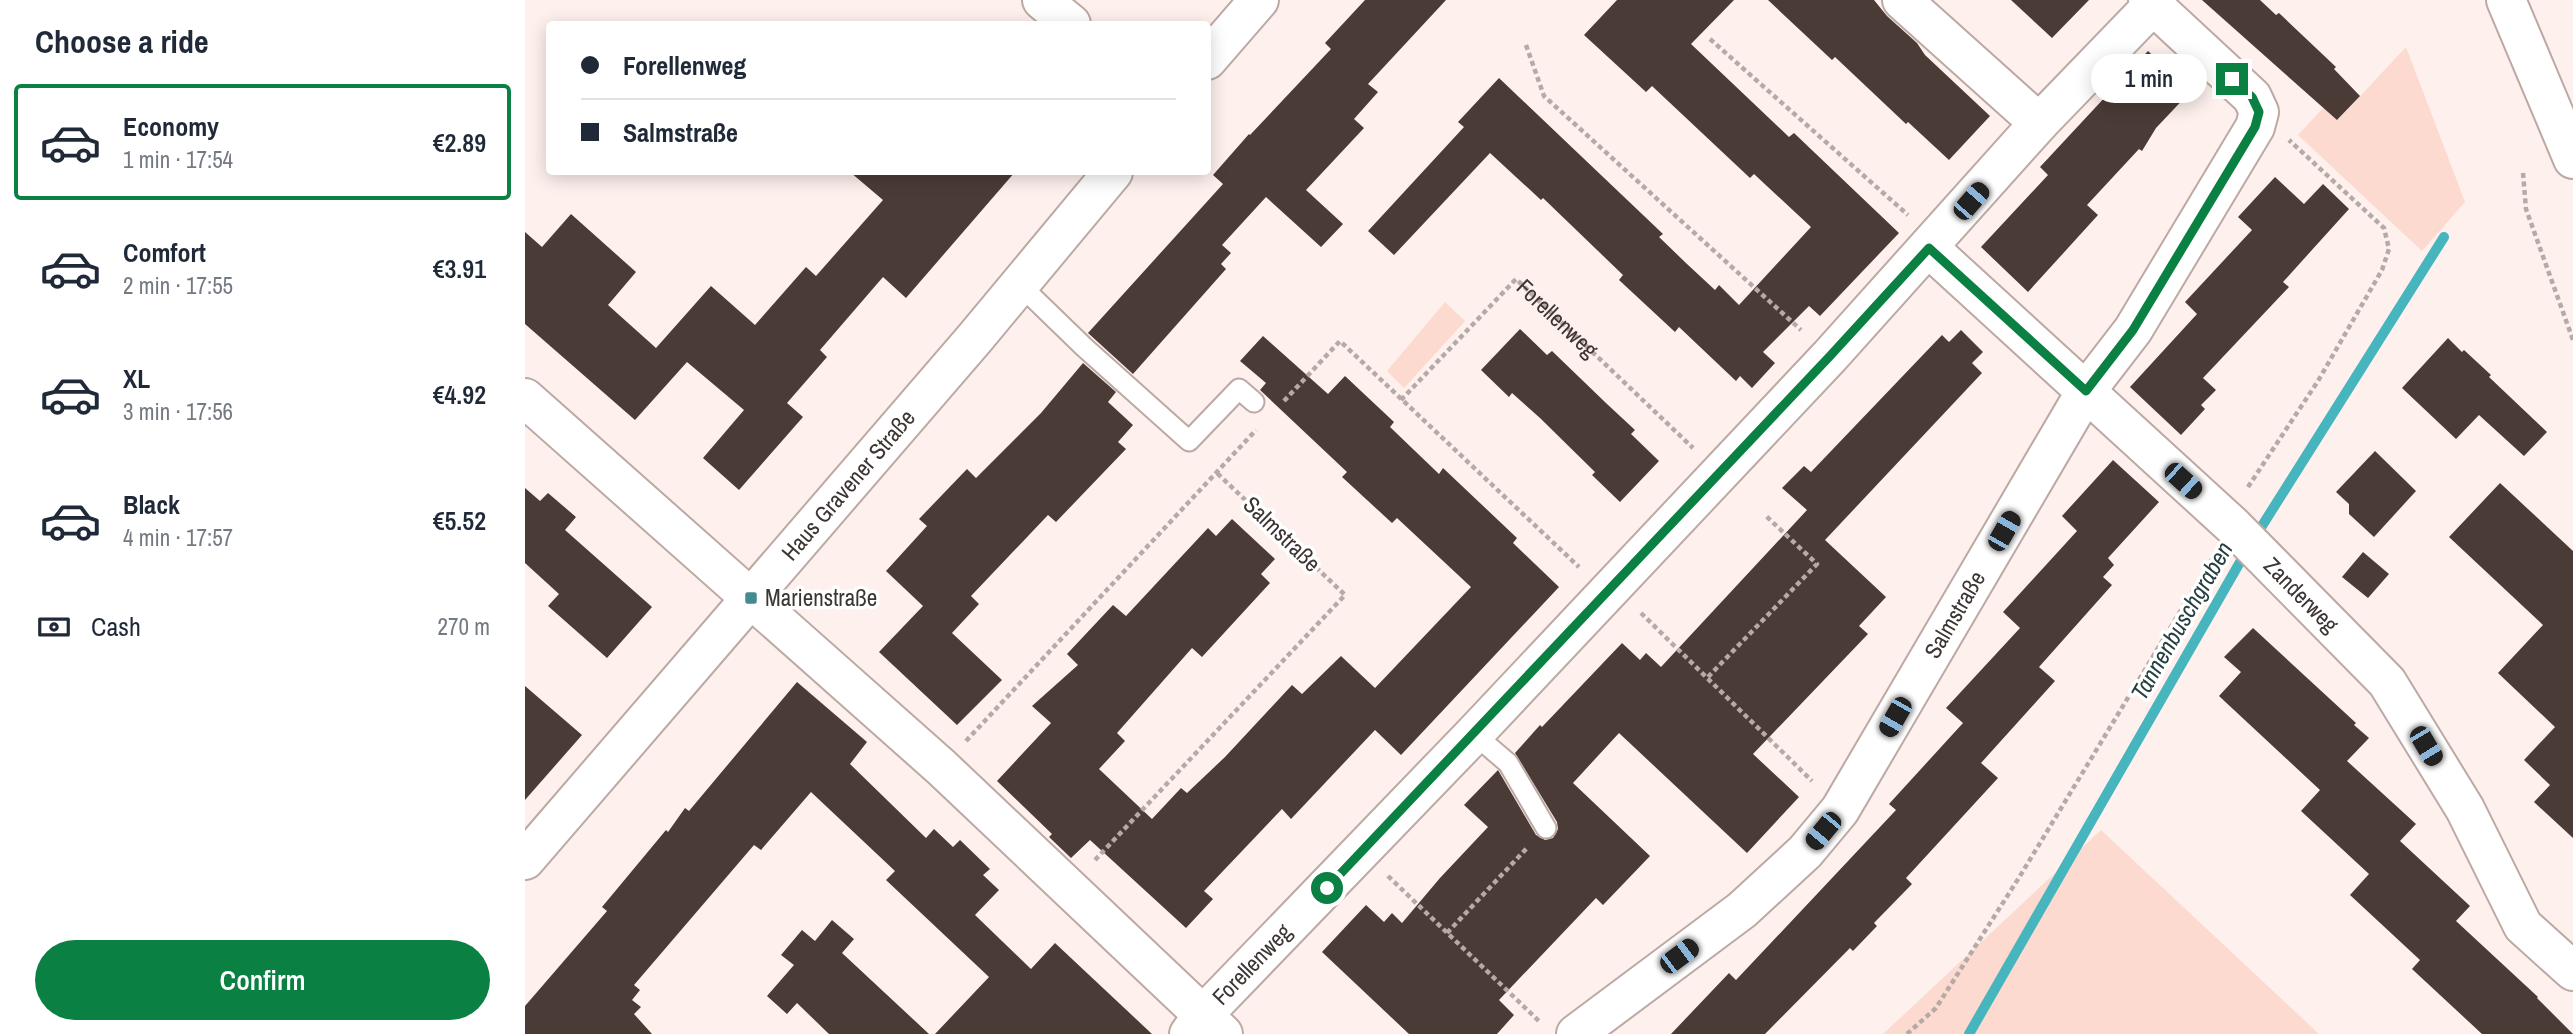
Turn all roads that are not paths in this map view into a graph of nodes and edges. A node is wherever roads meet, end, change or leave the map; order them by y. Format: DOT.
graph roads {
  1 [pos="1042,0"];
  2 [pos="1259,0"];
  3 [pos="1902,0"];
  4 [pos="2505,0"];
  5 [pos="2150,2"];
  6 [pos="1067,21"];
  7 [pos="1211,55"];
  8 [pos="2039,123"];
  9 [pos="2573,159"];
  10 [pos="1110,175"];
  11 [pos="1932,244"];
  12 [pos="1019,284"];
  13 [pos="2086,391"];
  14 [pos="525,398"];
  15 [pos="1254,402"];
  16 [pos="751,598"];
  17 [pos="1474,734"];
  18 [pos="1546,828"];
  19 [pos="525,860"];
  20 [pos="2573,971"];
  21 [pos="1205,1028"];
  22 [pos="1559,1029"];
  1 -- 6 [label="street"];
  2 -- 7 [label="street"];
  3 -- 8 [label="street"];
  4 -- 9 [label="street"];
  5 -- 8 [label="street, Forellenweg"];
  5 -- 13 [label="street, Salmstraße"];
  8 -- 11 [label="street, Forellenweg"];
  10 -- 12 [label="street, Haus Gravener Straße"];
  11 -- 13 [label="street, Zanderweg"];
  11 -- 17 [label="street, Forellenweg"];
  12 -- 15 [label="lane"];
  12 -- 16 [label="street, Haus Gravener Straße"];
  13 -- 20 [label="street, Zanderweg"];
  13 -- 22 [label="street, Salmstraße"];
  14 -- 16 [label="street"];
  16 -- 19 [label="street, Haus Gravener Straße"];
  16 -- 21 [label="street"];
  17 -- 18 [label="lane"];
  17 -- 21 [label="street, Forellenweg"];
}
